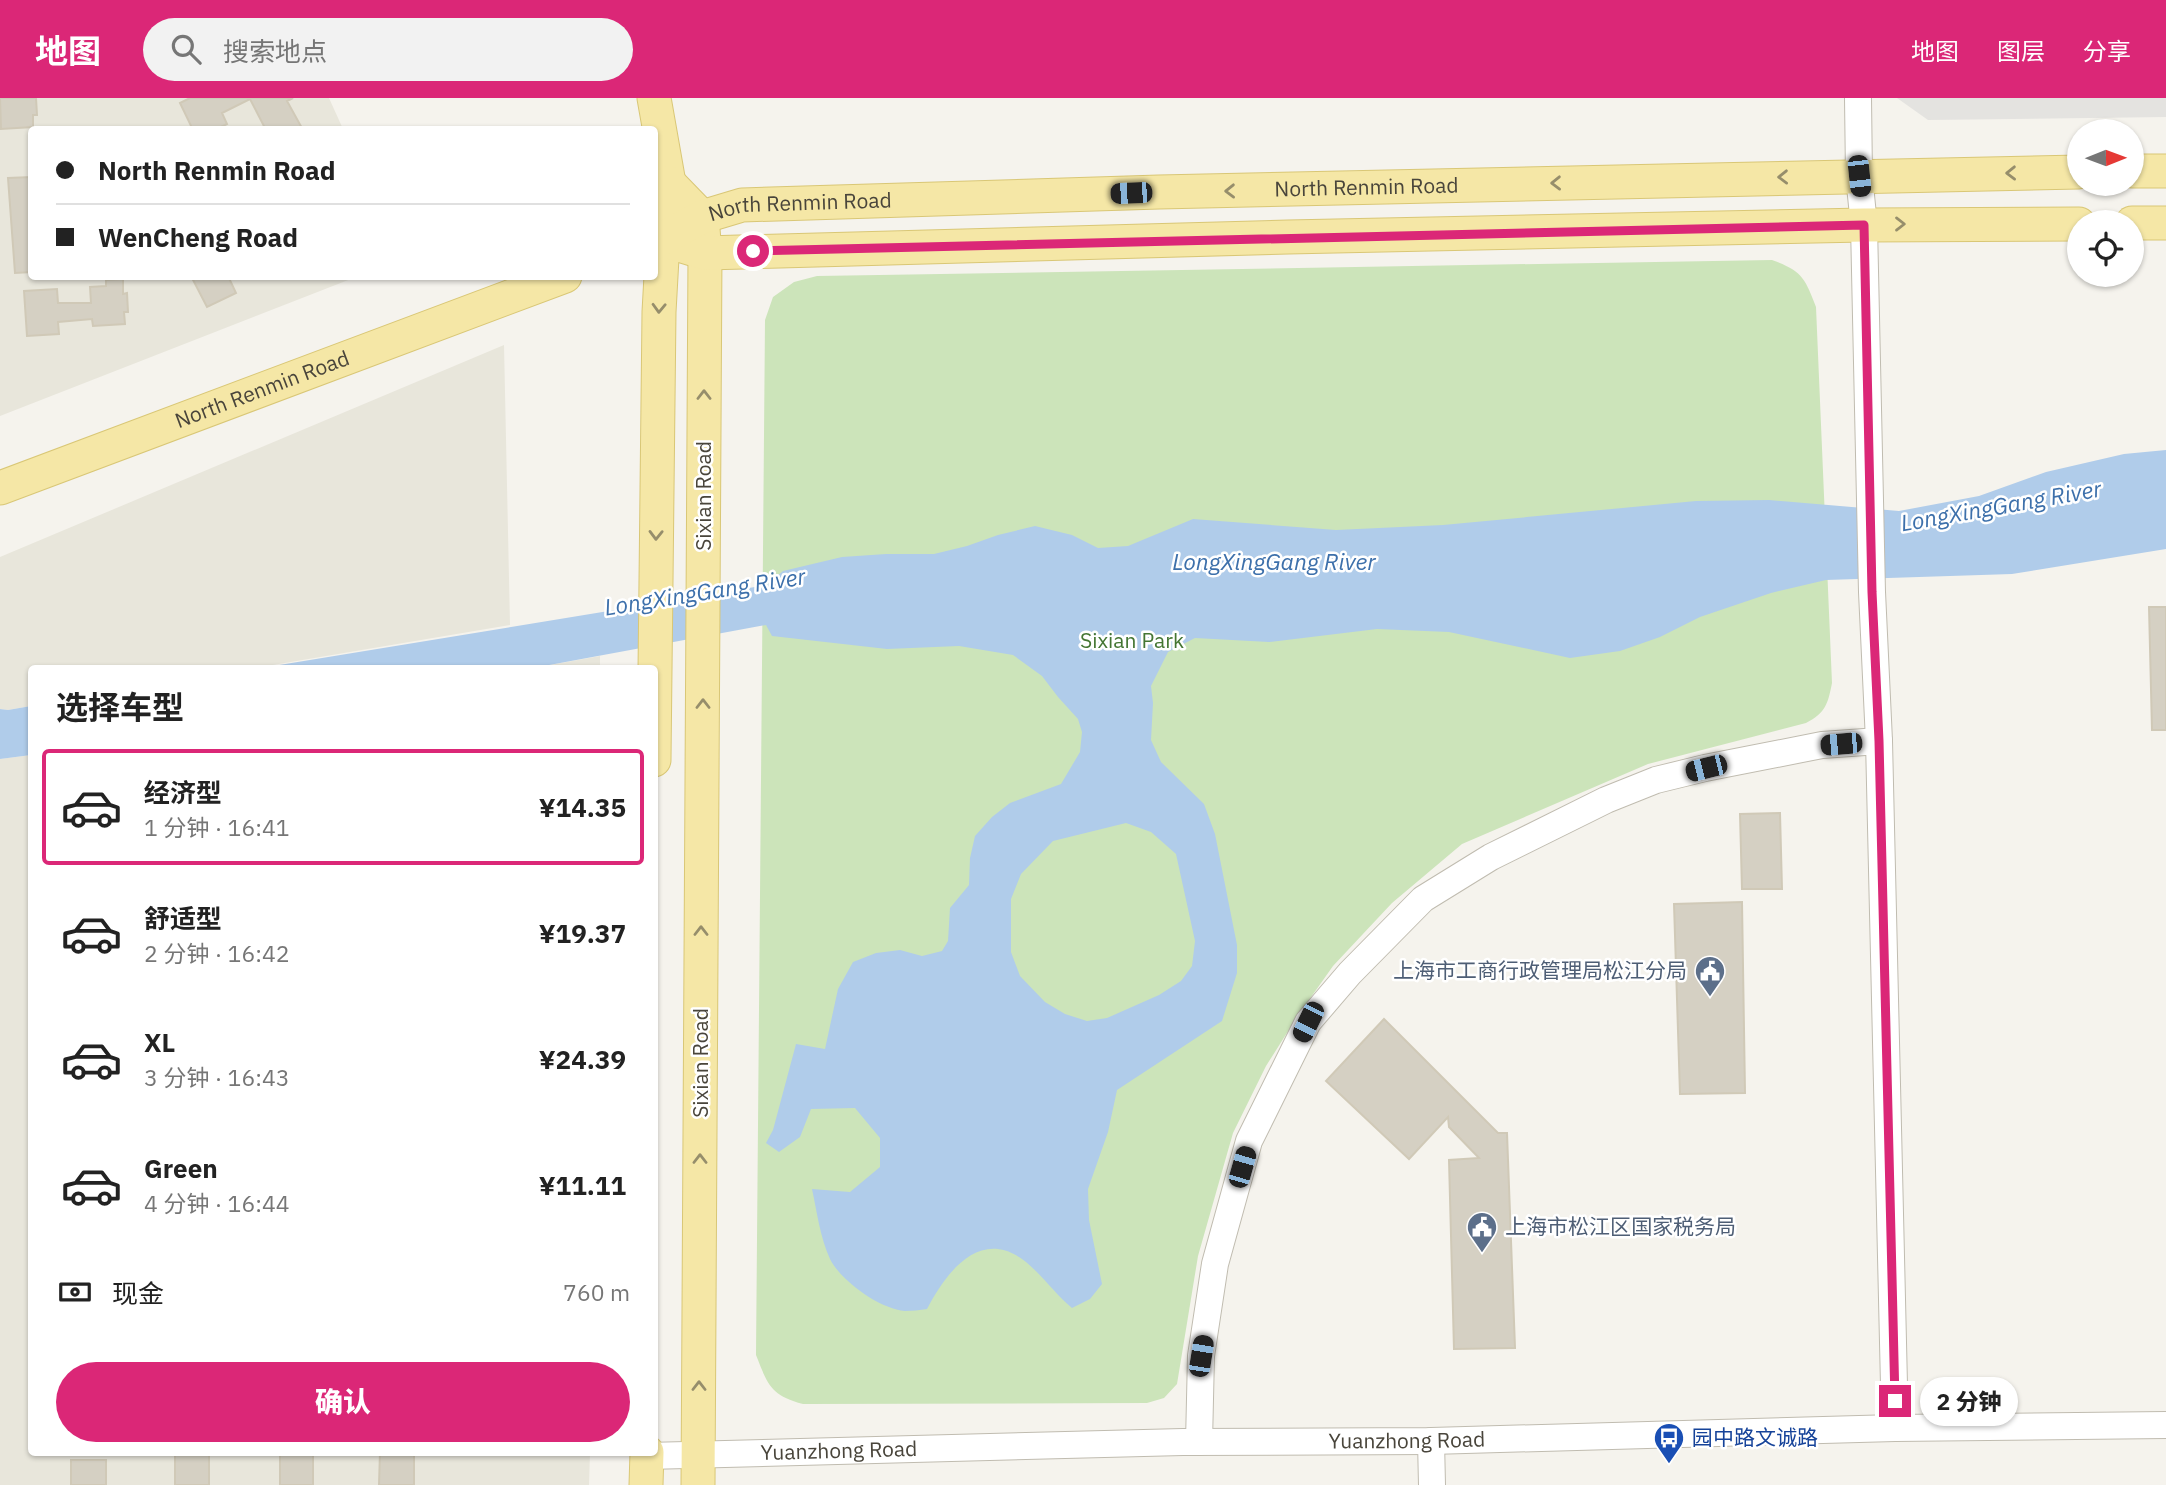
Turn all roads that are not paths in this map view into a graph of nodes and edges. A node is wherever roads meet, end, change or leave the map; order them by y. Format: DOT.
graph roads {
  1 [pos="654,98"];
  2 [pos="1858,98"];
  3 [pos="2144,171"];
  4 [pos="2166,171"];
  5 [pos="2067,172"];
  6 [pos="1859,176"];
  7 [pos="669,183"];
  8 [pos="702,217"];
  9 [pos="2067,223"];
  10 [pos="2144,223"];
  11 [pos="2166,223"];
  12 [pos="1864,225"];
  13 [pos="659,241"];
  14 [pos="705,253"];
  15 [pos="554,280"];
  16 [pos="0,488"];
  17 [pos="656,665"];
  18 [pos="1879,741"];
  19 [pos="2166,1425"];
  20 [pos="1895,1428"];
  21 [pos="1199,1441"];
  22 [pos="1431,1441"];
  23 [pos="646,1464"];
  24 [pos="698,1470"];
  25 [pos="1432,1485"];
  1 -- 7 [label="main road"];
  2 -- 6 [label="street"];
  3 -- 4 [label="main road"];
  5 -- 6 [label="main road, North Renmin Road, one-way"];
  6 -- 8 [label="main road, North Renmin Road, one-way"];
  6 -- 12 [label="street"];
  7 -- 8 [label="main road"];
  7 -- 13 [label="main road"];
  8 -- 13 [label="main road, North Renmin Road"];
  8 -- 14 [label="main road, Sixian Road"];
  12 -- 9 [label="main road, North Renmin Road, one-way"];
  10 -- 11 [label="main road"];
  12 -- 14 [label="main road, North Renmin Road"];
  12 -- 18 [label="street"];
  13 -- 14 [label="main road, North Renmin Road"];
  13 -- 17 [label="main road, one-way"];
  24 -- 14 [label="main road, Sixian Road, one-way"];
  15 -- 16 [label="main road, North Renmin Road"];
  18 -- 20 [label="street"];
  18 -- 21 [label="street"];
  19 -- 20 [label="street, Yuanzhong Road"];
  20 -- 22 [label="street, Yuanzhong Road"];
  21 -- 22 [label="street, Yuanzhong Road"];
  21 -- 24 [label="street, Yuanzhong Road"];
  22 -- 25 [label="street"];
  23 -- 24 [label="street, Yuanzhong Road"];
}
